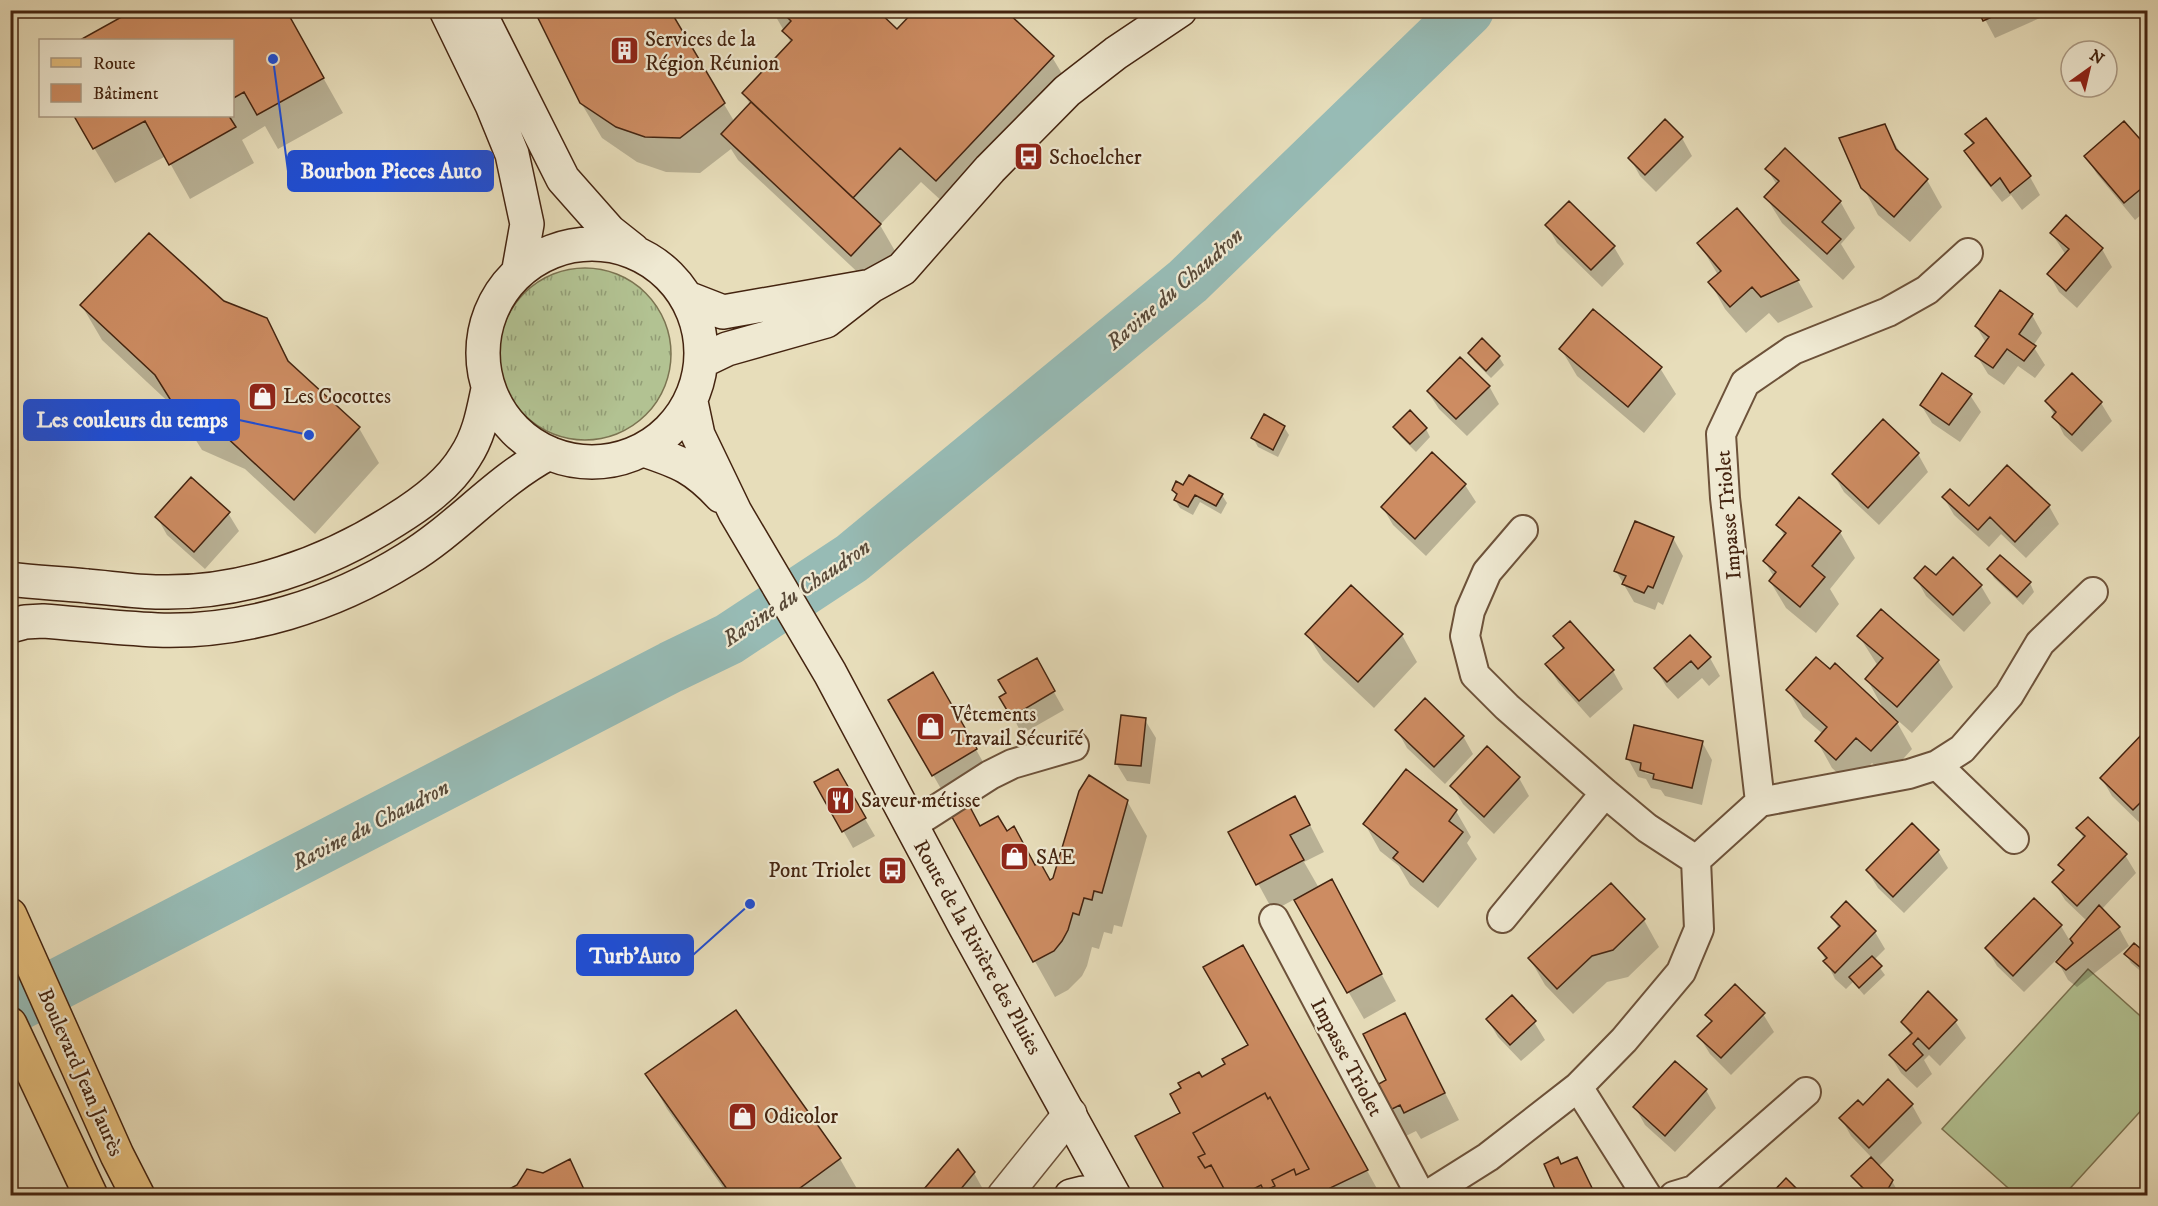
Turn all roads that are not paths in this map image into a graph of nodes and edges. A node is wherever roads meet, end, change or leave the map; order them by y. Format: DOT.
graph roads {
  1 [pos="1180,10"];
  2 [pos="455,14"];
  3 [pos="637,253"];
  4 [pos="1968,253"];
  5 [pos="519,269"];
  6 [pos="871,286"];
  7 [pos="687,298"];
  8 [pos="702,361"];
  9 [pos="488,388"];
  10 [pos="691,402"];
  11 [pos="644,450"];
  12 [pos="549,453"];
  13 [pos="735,512"];
  14 [pos="1523,530"];
  15 [pos="12,579"];
  16 [pos="2093,592"];
  17 [pos="11,626"];
  18 [pos="1074,746"];
  19 [pos="1937,765"];
  20 [pos="1605,793"];
  21 [pos="1760,802"];
  22 [pos="912,825"];
  23 [pos="2014,839"];
  24 [pos="1696,860"];
  25 [pos="10,915"];
  26 [pos="1502,918"];
  27 [pos="1274,919"];
  28 [pos="10,1024"];
  29 [pos="1578,1087"];
  30 [pos="1806,1092"];
  31 [pos="1070,1114"];
  32 [pos="85,1184"];
  33 [pos="138,1196"];
  34 [pos="1004,1196"];
  35 [pos="1071,1196"];
  36 [pos="1096,1196"];
  37 [pos="1114,1196"];
  38 [pos="1421,1196"];
  39 [pos="1426,1196"];
  40 [pos="1647,1196"];
  41 [pos="1674,1196"];
  1 -- 6 [label="main road"];
  2 -- 3 [label="main road"];
  2 -- 5 [label="main road"];
  3 -- 5 [label="main road"];
  3 -- 7 [label="main road"];
  4 -- 21 [label="street, Impasse Triolet"];
  5 -- 9 [label="main road"];
  6 -- 7 [label="main road"];
  6 -- 8 [label="main road"];
  7 -- 8 [label="main road"];
  8 -- 10 [label="main road"];
  9 -- 12 [label="main road"];
  9 -- 15 [label="main road"];
  10 -- 11 [label="main road"];
  10 -- 13 [label="main road, Route de la Rivière des Pluies"];
  11 -- 12 [label="main road"];
  11 -- 13 [label="main road, Route de la Rivière des Pluies"];
  12 -- 17 [label="main road"];
  13 -- 22 [label="main road, Route de la Rivière des Pluies"];
  14 -- 20 [label="street"];
  16 -- 19 [label="street"];
  18 -- 22 [label="street"];
  19 -- 21 [label="street"];
  19 -- 23 [label="street"];
  20 -- 24 [label="street"];
  20 -- 26 [label="street"];
  21 -- 24 [label="street"];
  22 -- 31 [label="main road, Route de la Rivière des Pluies"];
  24 -- 29 [label="street"];
  25 -- 33 [label="main road, Boulevard Jean Jaurès"];
  27 -- 38 [label="street, Impasse Triolet"];
  28 -- 32 [label="main road, Boulevard Jean Jaurès"];
  29 -- 39 [label="street"];
  29 -- 40 [label="street"];
  30 -- 41 [label="street"];
  31 -- 34 [label="main road"];
  31 -- 37 [label="main road, Route de la Rivière des Pluies"];
  35 -- 36 [label="main road"];
}
